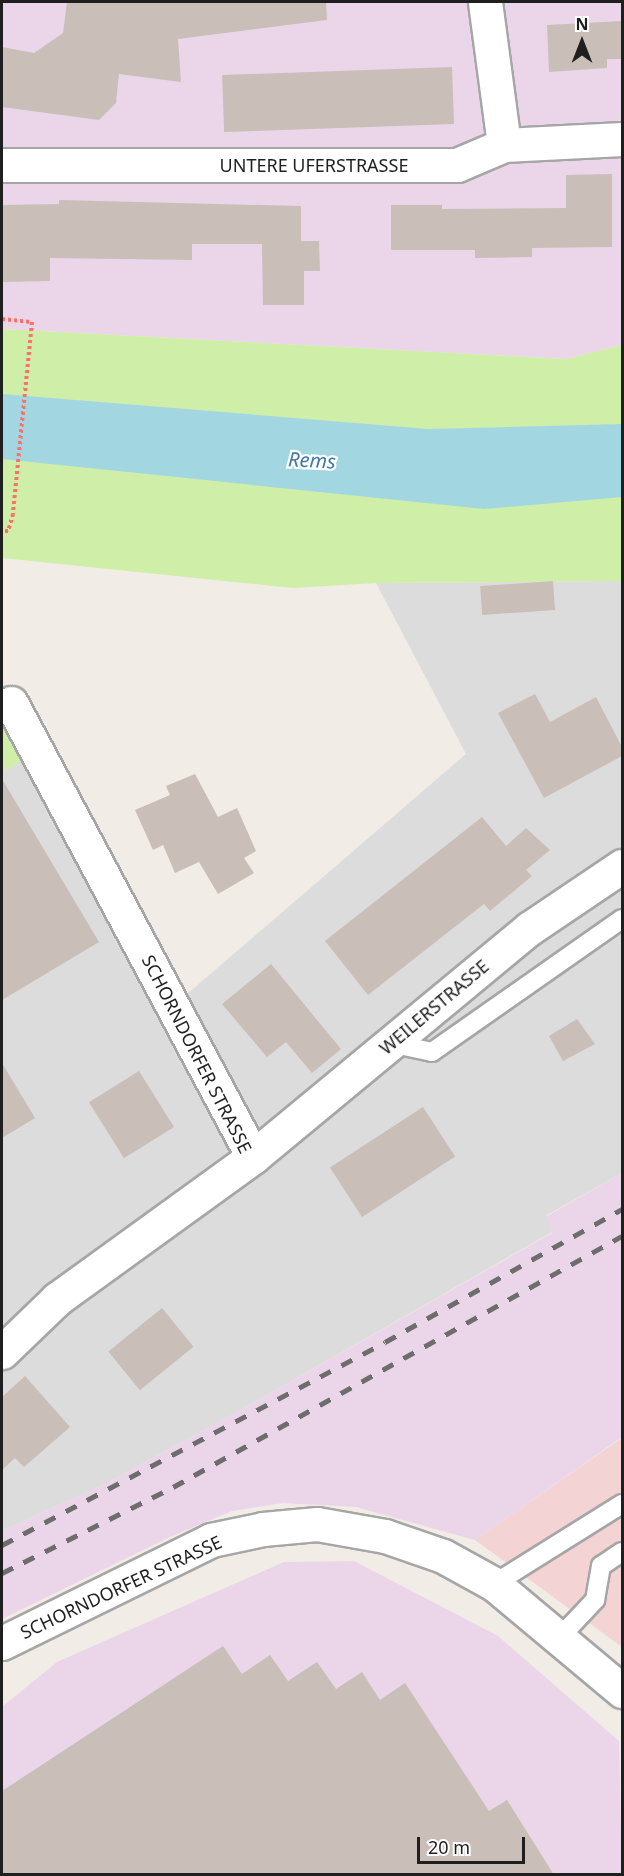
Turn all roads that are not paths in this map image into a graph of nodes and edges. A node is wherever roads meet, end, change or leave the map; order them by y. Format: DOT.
graph roads {
  1 [pos="485,2"];
  2 [pos="622,139"];
  3 [pos="504,145"];
  4 [pos="2,165"];
  5 [pos="11,704"];
  6 [pos="622,866"];
  7 [pos="622,919"];
  8 [pos="390,1043"];
  9 [pos="253,1157"];
  10 [pos="2,1352"];
  11 [pos="622,1504"];
  12 [pos="622,1552"];
  13 [pos="494,1584"];
  14 [pos="561,1636"];
  15 [pos="2,1643"];
  16 [pos="622,1691"];
  1 -- 3 [label="street"];
  2 -- 3 [label="street, UNTERE UFERSTRASSE"];
  3 -- 4 [label="street, UNTERE UFERSTRASSE"];
  5 -- 9 [label="street, SCHORNDORFER STRASSE"];
  6 -- 8 [label="street, WEILERSTRASSE"];
  7 -- 8 [label="lane"];
  8 -- 9 [label="street, WEILERSTRASSE"];
  9 -- 10 [label="street, SCHORNDORFER STRASSE"];
  11 -- 13 [label="lane"];
  12 -- 14 [label="lane"];
  13 -- 14 [label="street, SCHORNDORFER STRASSE"];
  13 -- 15 [label="street, SCHORNDORFER STRASSE"];
  14 -- 16 [label="street, SCHORNDORFER STRASSE"];
}
